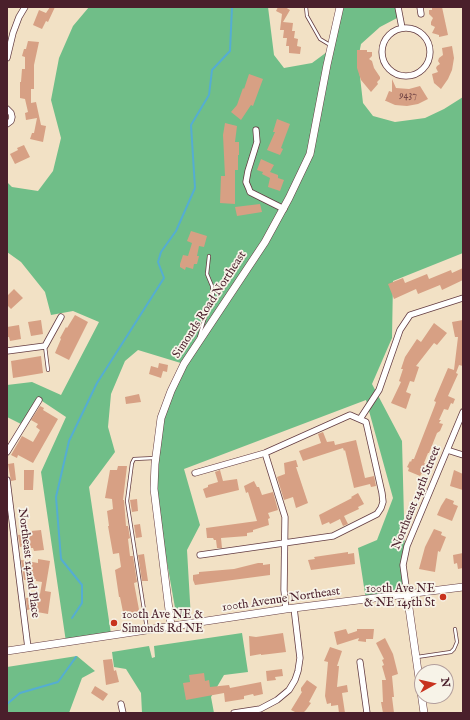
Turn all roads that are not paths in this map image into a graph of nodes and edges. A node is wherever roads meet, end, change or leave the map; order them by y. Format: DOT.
graph roads {
  1 [pos="25,7"];
  2 [pos="306,7"];
  3 [pos="340,7"];
  4 [pos="398,7"];
  5 [pos="420,7"];
  6 [pos="421,14"];
  7 [pos="402,28"];
  8 [pos="332,46"];
  9 [pos="7,58"];
  10 [pos="7,109"];
  11 [pos="7,124"];
  12 [pos="256,130"];
  13 [pos="284,208"];
  14 [pos="209,256"];
  15 [pos="463,298"];
  16 [pos="61,317"];
  17 [pos="45,346"];
  18 [pos="196,347"];
  19 [pos="7,352"];
  20 [pos="48,370"];
  21 [pos="39,400"];
  22 [pos="463,412"];
  23 [pos="360,419"];
  24 [pos="447,450"];
  25 [pos="7,452"];
  26 [pos="265,453"];
  27 [pos="463,455"];
  28 [pos="155,458"];
  29 [pos="195,473"];
  30 [pos="7,480"];
  31 [pos="285,542"];
  32 [pos="200,555"];
  33 [pos="463,587"];
  34 [pos="407,594"];
  35 [pos="294,608"];
  36 [pos="286,609"];
  37 [pos="171,626"];
  38 [pos="147,629"];
  39 [pos="456,629"];
  40 [pos="28,648"];
  41 [pos="7,651"];
  42 [pos="416,657"];
  43 [pos="360,662"];
  44 [pos="121,704"];
  45 [pos="260,711"];
  46 [pos="123,713"];
  47 [pos="234,713"];
  48 [pos="367,713"];
  49 [pos="424,713"];
  1 -- 9 [label="street"];
  2 -- 8 [label="lane"];
  3 -- 8 [label="main road, Simonds Road Northeast"];
  4 -- 7 [label="street"];
  5 -- 6 [label="street"];
  7 -- 7 [label="street"];
  8 -- 13 [label="main road, Simonds Road Northeast"];
  10 -- 11 [label="street"];
  12 -- 13 [label="street"];
  13 -- 18 [label="main road, Simonds Road Northeast"];
  14 -- 18 [label="lane"];
  15 -- 23 [label="street"];
  16 -- 17 [label="street"];
  17 -- 19 [label="street"];
  17 -- 20 [label="lane"];
  18 -- 28 [label="main road, Simonds Road Northeast"];
  21 -- 25 [label="street"];
  22 -- 24 [label="street, Northeast 145th Street"];
  23 -- 26 [label="street"];
  23 -- 31 [label="street"];
  24 -- 27 [label="street"];
  24 -- 34 [label="street, Northeast 145th Street"];
  26 -- 29 [label="street"];
  26 -- 31 [label="street"];
  28 -- 37 [label="main road, Simonds Road Northeast"];
  28 -- 38 [label="lane"];
  30 -- 40 [label="street, Northeast 142nd Place"];
  31 -- 32 [label="street"];
  31 -- 36 [label="street"];
  33 -- 34 [label="main road, 100th Avenue Northeast"];
  34 -- 35 [label="main road, 100th Avenue Northeast"];
  34 -- 42 [label="main road, Northeast 145th Street"];
  35 -- 36 [label="main road, 100th Avenue Northeast"];
  35 -- 45 [label="street"];
  36 -- 37 [label="main road, 100th Avenue Northeast"];
  37 -- 38 [label="main road, 100th Avenue Northeast"];
  38 -- 40 [label="main road, 100th Avenue Northeast"];
  39 -- 42 [label="lane"];
  40 -- 41 [label="main road, 100th Avenue Northeast"];
  42 -- 49 [label="main road, Northeast 145th Street"];
  43 -- 48 [label="street"];
  44 -- 46 [label="street"];
  45 -- 47 [label="street"];
}
